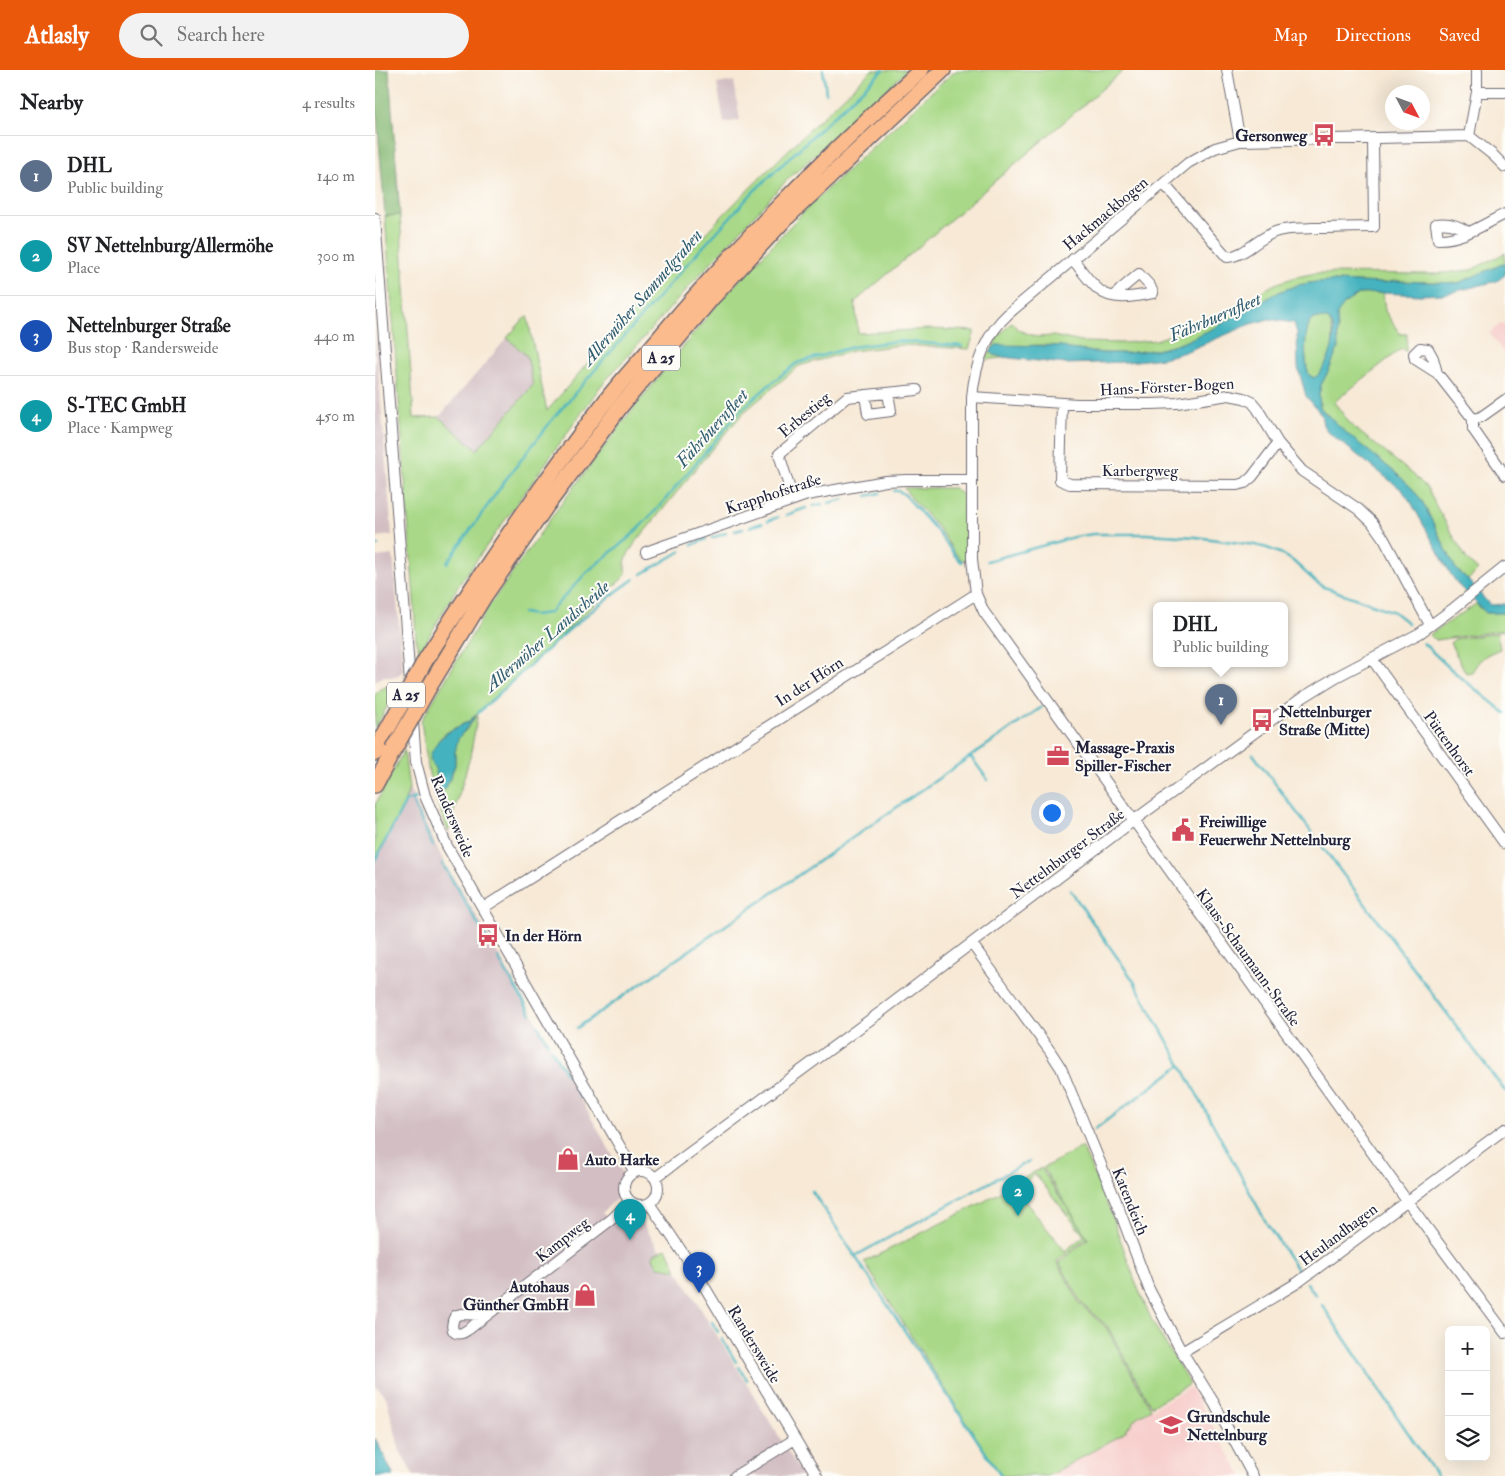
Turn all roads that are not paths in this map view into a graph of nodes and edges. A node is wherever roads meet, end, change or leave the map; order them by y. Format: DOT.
graph roads {
  1 [pos="921,70"];
  2 [pos="943,70"];
  3 [pos="1227,70"];
  4 [pos="1477,70"];
  5 [pos="1477,92"];
  6 [pos="1505,92"];
  7 [pos="1469,136"];
  8 [pos="1373,138"];
  9 [pos="1240,141"];
  10 [pos="1505,167"];
  11 [pos="1164,184"];
  12 [pos="1505,214"];
  13 [pos="375,218"];
  14 [pos="1468,232"];
  15 [pos="1073,260"];
  16 [pos="1115,296"];
  17 [pos="1437,373"];
  18 [pos="917,390"];
  19 [pos="888,393"];
  20 [pos="865,395"];
  21 [pos="972,397"];
  22 [pos="1505,400"];
  23 [pos="1062,403"];
  24 [pos="1473,424"];
  25 [pos="1278,442"];
  26 [pos="1505,475"];
  27 [pos="972,480"];
  28 [pos="793,499"];
  29 [pos="647,552"];
  30 [pos="1505,567"];
  31 [pos="976,594"];
  32 [pos="1430,625"];
  33 [pos="1372,659"];
  34 [pos="375,753"];
  35 [pos="375,785"];
  36 [pos="1133,821"];
  37 [pos="1505,844"];
  38 [pos="483,908"];
  39 [pos="972,944"];
  40 [pos="1505,1129"];
  41 [pos="634,1171"];
  42 [pos="655,1178"];
  43 [pos="1407,1201"];
  44 [pos="630,1202"];
  45 [pos="649,1203"];
  46 [pos="486,1315"];
  47 [pos="1505,1333"];
  48 [pos="1182,1352"];
  49 [pos="795,1439"];
  50 [pos="735,1476"];
  51 [pos="817,1476"];
  52 [pos="1253,1476"];
  1 -- 34 [label="highway, A 25, bridge"];
  2 -- 35 [label="highway, A 25, bridge"];
  3 -- 9 [label="street"];
  4 -- 5 [label="street"];
  5 -- 6 [label="street"];
  5 -- 7 [label="street"];
  7 -- 8 [label="street, Hackmackbogen"];
  7 -- 10 [label="street"];
  8 -- 9 [label="street, Hackmackbogen"];
  8 -- 11 [label="street"];
  9 -- 11 [label="street, Hackmackbogen"];
  11 -- 15 [label="street, Hackmackbogen"];
  12 -- 14 [label="street"];
  13 -- 38 [label="street, Randersweide"];
  15 -- 16 [label="street"];
  15 -- 21 [label="street, Hackmackbogen"];
  17 -- 24 [label="street"];
  18 -- 19 [label="street, Erbestieg"];
  19 -- 20 [label="street, Erbestieg"];
  19 -- 20 [label="street"];
  20 -- 28 [label="street, Erbestieg"];
  21 -- 23 [label="street, Hans-Förster-Bogen"];
  21 -- 27 [label="street, Hackmackbogen"];
  22 -- 24 [label="street"];
  23 -- 25 [label="street, Hans-Förster-Bogen"];
  23 -- 25 [label="street, Karbergweg"];
  24 -- 26 [label="street"];
  25 -- 32 [label="street, Hans-Förster-Bogen"];
  27 -- 28 [label="street, Krapphofstraße"];
  27 -- 31 [label="street, Hackmackbogen"];
  28 -- 29 [label="street, Krapphofstraße"];
  30 -- 32 [label="street, Nettelnburger Straße"];
  31 -- 36 [label="street, Klaus-Schaumann-Straße"];
  31 -- 38 [label="street, In der Hörn"];
  32 -- 33 [label="street, Nettelnburger Straße"];
  33 -- 36 [label="street, Nettelnburger Straße"];
  33 -- 37 [label="street, Püttenhorst"];
  36 -- 39 [label="street, Nettelnburger Straße"];
  36 -- 43 [label="street, Klaus-Schaumann-Straße"];
  38 -- 41 [label="street, Randersweide"];
  39 -- 42 [label="street, Nettelnburger Straße"];
  39 -- 48 [label="street, Katendeich"];
  40 -- 43 [label="street, Heulandhagen"];
  41 -- 42 [label="street"];
  41 -- 44 [label="street"];
  42 -- 45 [label="street"];
  43 -- 47 [label="street, Klaus-Schaumann-Straße"];
  43 -- 48 [label="street, Heulandhagen"];
  44 -- 45 [label="street"];
  44 -- 46 [label="street, Kampweg"];
  45 -- 49 [label="street, Randersweide"];
  48 -- 52 [label="street, Katendeich"];
  49 -- 50 [label="street"];
  49 -- 51 [label="street, Randersweide"];
}
